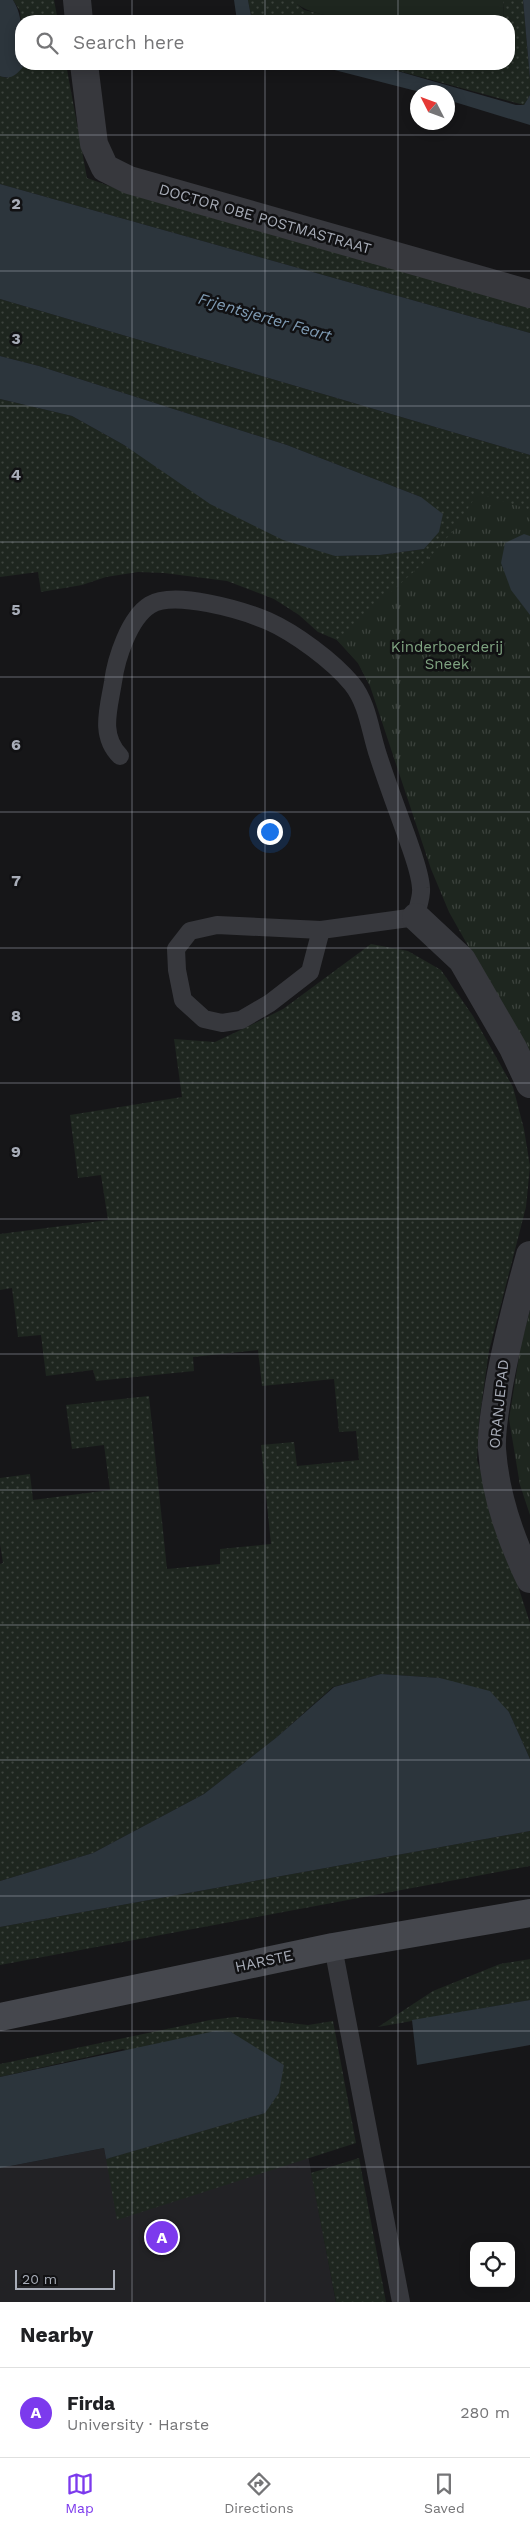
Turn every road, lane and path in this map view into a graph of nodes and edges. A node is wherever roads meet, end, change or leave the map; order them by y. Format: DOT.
graph roads {
  1 [pos="77,0"];
  2 [pos="78,15"];
  3 [pos="85,70"];
  4 [pos="530,294"];
  5 [pos="120,756"];
  6 [pos="416,917"];
  7 [pos="321,930"];
  8 [pos="530,1084"];
  9 [pos="530,1256"];
  10 [pos="528,1569"];
  11 [pos="530,1913"];
  12 [pos="333,1946"];
  13 [pos="0,2017"];
  14 [pos="401,2302"];
  1 -- 2 [label="street"];
  3 -- 4 [label="street, DOCTOR OBE POSTMASTRAAT"];
  5 -- 6 [label="lane"];
  6 -- 7 [label="lane"];
  6 -- 8 [label="street"];
  7 -- 7 [label="lane"];
  9 -- 10 [label="street, ORANJEPAD"];
  11 -- 12 [label="street, HARSTE"];
  12 -- 13 [label="street, HARSTE"];
  12 -- 14 [label="lane"];
}
